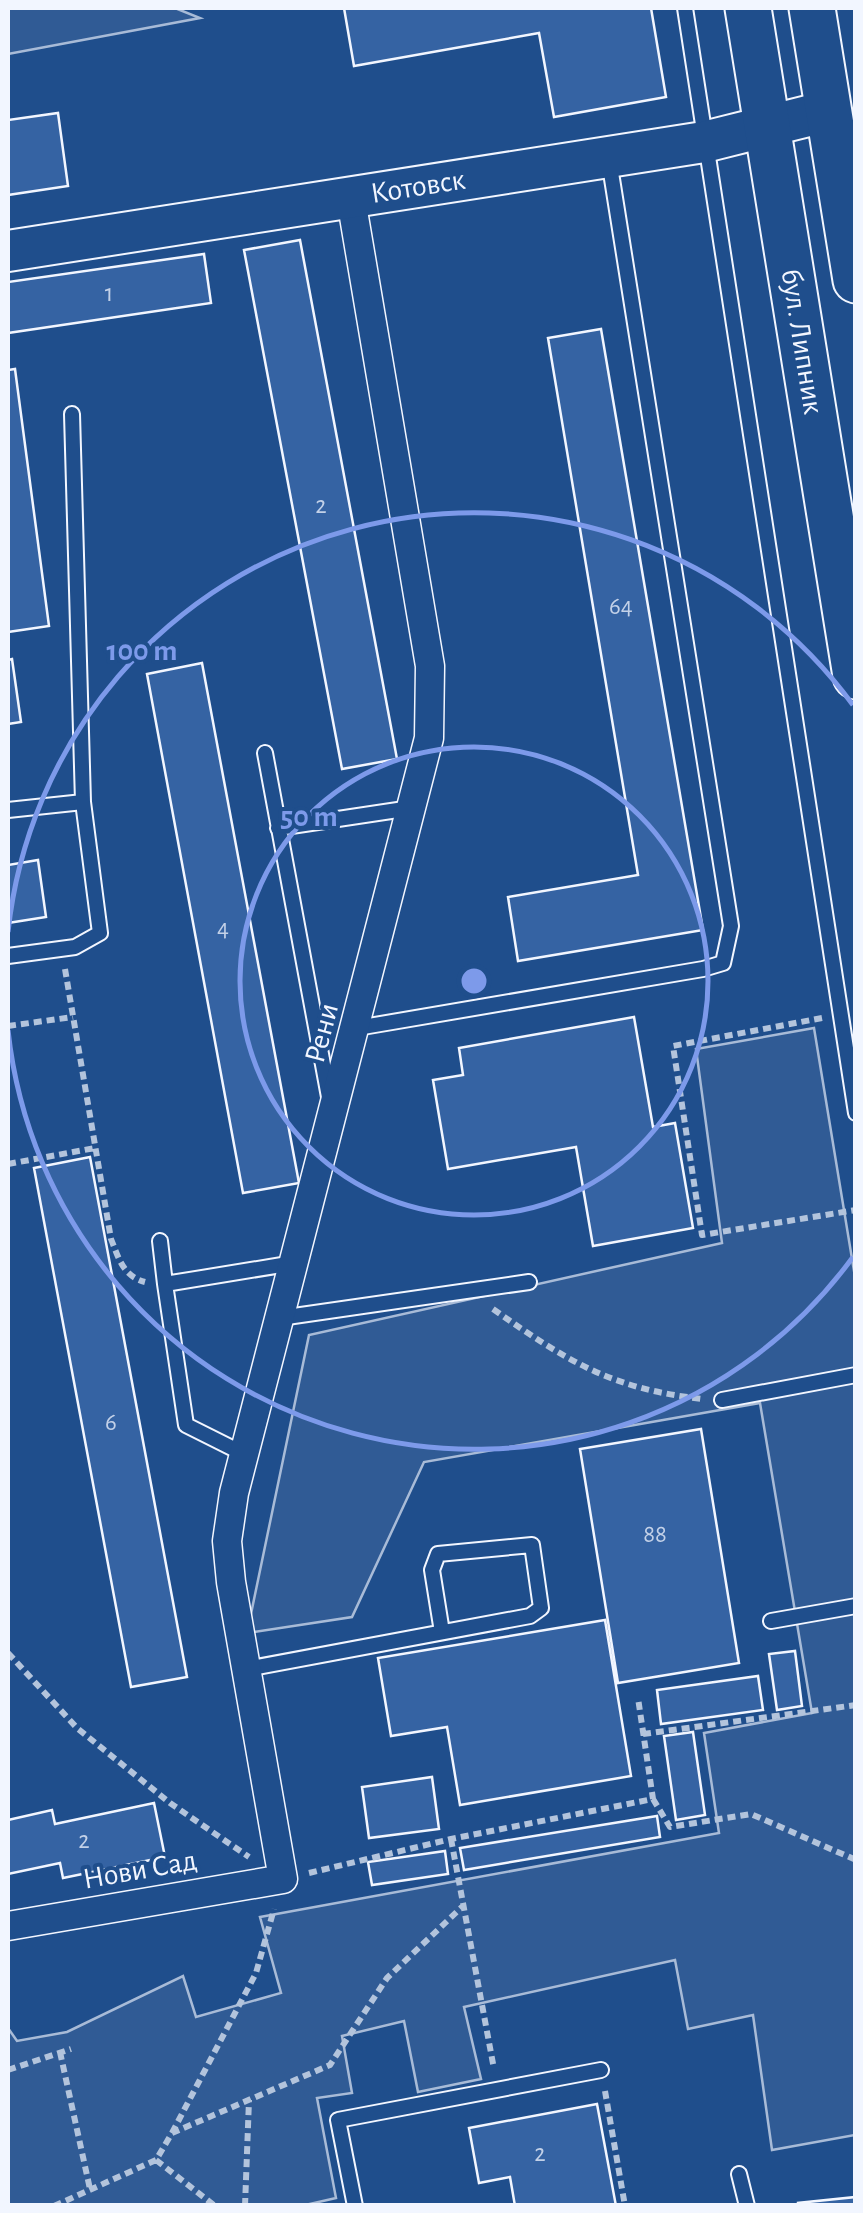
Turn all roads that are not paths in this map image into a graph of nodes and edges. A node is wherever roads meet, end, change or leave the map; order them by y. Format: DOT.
graph roads {
  1 [pos="685,8"];
  2 [pos="748,8"];
  3 [pos="812,8"];
  4 [pos="828,112"];
  5 [pos="768,129"];
  6 [pos="704,142"];
  7 [pos="609,158"];
  8 [pos="352,198"];
  9 [pos="8,251"];
  10 [pos="856,280"];
  11 [pos="72,414"];
  12 [pos="856,676"];
  13 [pos="265,753"];
  14 [pos="82,802"];
  15 [pos="411,808"];
  16 [pos="8,810"];
  17 [pos="278,828"];
  18 [pos="8,956"];
  19 [pos="357,1028"];
  20 [pos="856,1113"];
  21 [pos="333,1119"];
  22 [pos="160,1241"];
  23 [pos="295,1263"];
  24 [pos="530,1282"];
  25 [pos="165,1284"];
  26 [pos="280,1318"];
  27 [pos="856,1375"];
  28 [pos="722,1400"];
  29 [pos="244,1454"];
  30 [pos="856,1606"];
  31 [pos="770,1621"];
  32 [pos="442,1632"];
  33 [pos="246,1669"];
  34 [pos="282,1879"];
  35 [pos="8,1926"];
  36 [pos="601,2070"];
  37 [pos="739,2174"];
  38 [pos="355,2206"];
  39 [pos="747,2206"];
  1 -- 6 [label="lane"];
  2 -- 5 [label="main road, бул. Липник"];
  3 -- 4 [label="main road, бул. Липник"];
  4 -- 5 [label="street, Котовск"];
  4 -- 10 [label="main road, бул. Липник"];
  5 -- 6 [label="street, Котовск"];
  5 -- 12 [label="main road, бул. Липник"];
  6 -- 7 [label="street, Котовск"];
  6 -- 20 [label="lane"];
  7 -- 8 [label="street, Котовск"];
  7 -- 19 [label="lane"];
  8 -- 9 [label="street, Котовск"];
  8 -- 15 [label="street, Рени"];
  11 -- 14 [label="lane"];
  13 -- 17 [label="lane"];
  14 -- 16 [label="lane"];
  14 -- 18 [label="lane"];
  15 -- 17 [label="lane"];
  15 -- 19 [label="street, Рени"];
  17 -- 21 [label="lane"];
  19 -- 21 [label="street, Рени"];
  21 -- 23 [label="street, Рени"];
  22 -- 25 [label="lane"];
  23 -- 25 [label="lane"];
  23 -- 26 [label="street, Рени"];
  24 -- 26 [label="lane"];
  25 -- 29 [label="lane"];
  26 -- 29 [label="street, Рени"];
  27 -- 28 [label="lane"];
  29 -- 33 [label="street, Рени"];
  30 -- 31 [label="lane"];
  32 -- 32 [label="lane"];
  32 -- 33 [label="lane"];
  33 -- 34 [label="street, Рени"];
  34 -- 35 [label="street, Нови Сад"];
  36 -- 38 [label="lane"];
  37 -- 39 [label="lane"];
}
